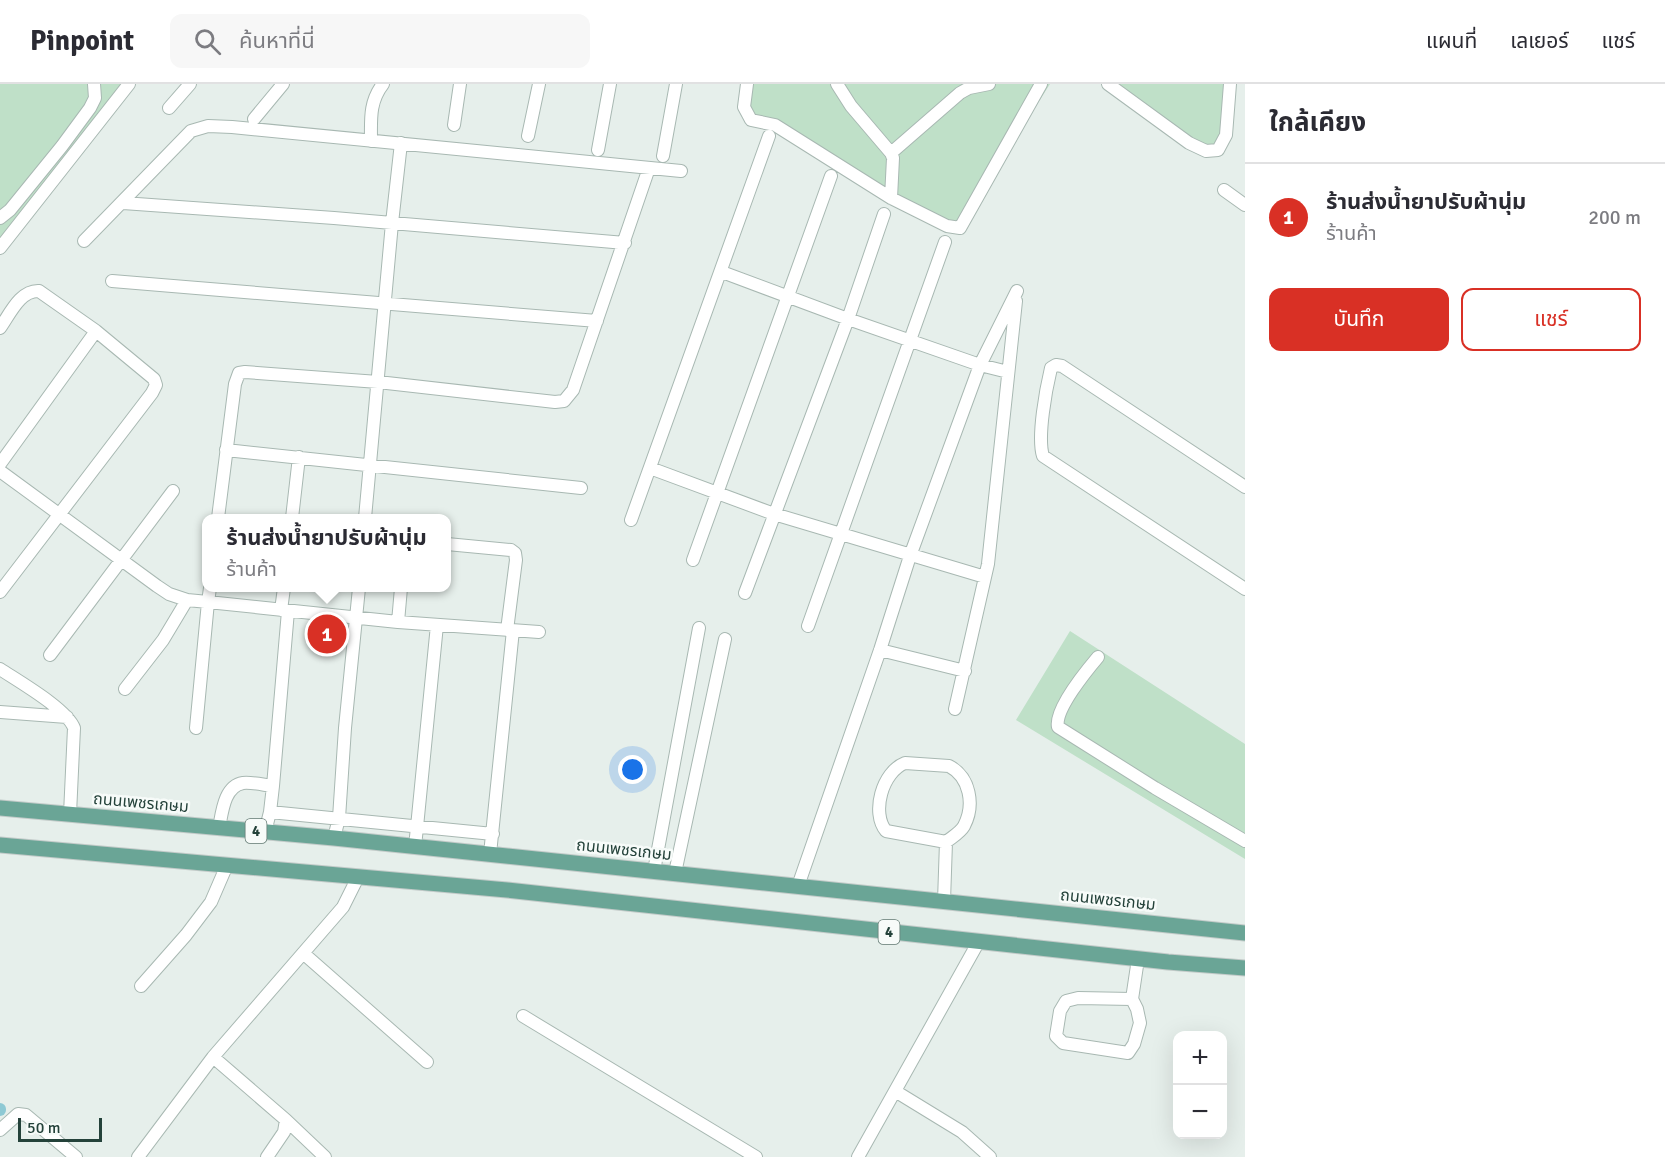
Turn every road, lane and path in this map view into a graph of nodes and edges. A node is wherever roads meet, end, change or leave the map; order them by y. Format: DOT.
graph roads {
  1 [pos="94,84"];
  2 [pos="129,84"];
  3 [pos="190,84"];
  4 [pos="283,84"];
  5 [pos="383,84"];
  6 [pos="460,84"];
  7 [pos="539,84"];
  8 [pos="610,84"];
  9 [pos="676,84"];
  10 [pos="747,84"];
  11 [pos="837,84"];
  12 [pos="989,84"];
  13 [pos="1041,84"];
  14 [pos="1108,84"];
  15 [pos="1230,84"];
  16 [pos="169,108"];
  17 [pos="254,118"];
  18 [pos="454,125"];
  19 [pos="528,136"];
  20 [pos="769,136"];
  21 [pos="371,141"];
  22 [pos="401,143"];
  23 [pos="598,150"];
  24 [pos="891,153"];
  25 [pos="663,156"];
  26 [pos="650,168"];
  27 [pos="681,171"];
  28 [pos="831,176"];
  29 [pos="1224,190"];
  30 [pos="891,198"];
  31 [pos="123,202"];
  32 [pos="1245,205"];
  33 [pos="884,214"];
  34 [pos="0,218"];
  35 [pos="392,223"];
  36 [pos="84,241"];
  37 [pos="945,242"];
  38 [pos="625,243"];
  39 [pos="0,248"];
  40 [pos="722,272"];
  41 [pos="112,281"];
  42 [pos="788,296"];
  43 [pos="385,304"];
  44 [pos="848,319"];
  45 [pos="597,321"];
  46 [pos="0,328"];
  47 [pos="96,331"];
  48 [pos="910,339"];
  49 [pos="980,365"];
  50 [pos="1008,372"];
  51 [pos="378,382"];
  52 [pos="226,450"];
  53 [pos="299,457"];
  54 [pos="0,464"];
  55 [pos="369,467"];
  56 [pos="650,468"];
  57 [pos="0,471"];
  58 [pos="1245,487"];
  59 [pos="581,488"];
  60 [pos="173,491"];
  61 [pos="717,492"];
  62 [pos="61,514"];
  63 [pos="219,514"];
  64 [pos="293,514"];
  65 [pos="365,514"];
  66 [pos="774,514"];
  67 [pos="632,520"];
  68 [pos="840,535"];
  69 [pos="451,544"];
  70 [pos="910,556"];
  71 [pos="122,559"];
  72 [pos="693,560"];
  73 [pos="985,577"];
  74 [pos="1245,589"];
  75 [pos="0,592"];
  76 [pos="209,592"];
  77 [pos="284,592"];
  78 [pos="359,592"];
  79 [pos="402,592"];
  80 [pos="745,593"];
  81 [pos="187,600"];
  82 [pos="208,602"];
  83 [pos="284,611"];
  84 [pos="357,618"];
  85 [pos="398,622"];
  86 [pos="437,625"];
  87 [pos="808,626"];
  88 [pos="699,628"];
  89 [pos="510,630"];
  90 [pos="539,632"];
  91 [pos="725,639"];
  92 [pos="880,650"];
  93 [pos="50,654"];
  94 [pos="1098,657"];
  95 [pos="0,669"];
  96 [pos="965,671"];
  97 [pos="125,689"];
  98 [pos="955,709"];
  99 [pos="0,712"];
  100 [pos="67,717"];
  101 [pos="196,728"];
  102 [pos="273,786"];
  103 [pos="0,808"];
  104 [pos="270,812"];
  105 [pos="70,814"];
  106 [pos="339,818"];
  107 [pos="416,826"];
  108 [pos="219,828"];
  109 [pos="265,832"];
  110 [pos="493,834"];
  111 [pos="334,838"];
  112 [pos="1245,841"];
  113 [pos="946,842"];
  114 [pos="0,845"];
  115 [pos="415,847"];
  116 [pos="489,854"];
  117 [pos="227,865"];
  118 [pos="654,871"];
  119 [pos="675,873"];
  120 [pos="358,877"];
  121 [pos="798,886"];
  122 [pos="944,902"];
  123 [pos="1245,933"];
  124 [pos="979,941"];
  125 [pos="303,953"];
  126 [pos="1138,959"];
  127 [pos="1245,968"];
  128 [pos="141,986"];
  129 [pos="1132,999"];
  130 [pos="523,1016"];
  131 [pos="213,1057"];
  132 [pos="427,1062"];
  133 [pos="895,1091"];
  134 [pos="285,1120"];
  135 [pos="0,1130"];
  136 [pos="76,1157"];
  137 [pos="138,1157"];
  138 [pos="267,1157"];
  139 [pos="325,1157"];
  140 [pos="756,1157"];
  141 [pos="858,1157"];
  142 [pos="990,1157"];
  1 -- 34 [label="street"];
  2 -- 39 [label="street"];
  3 -- 16 [label="street"];
  4 -- 17 [label="street"];
  5 -- 21 [label="street"];
  6 -- 18 [label="street"];
  7 -- 19 [label="street"];
  8 -- 23 [label="street"];
  9 -- 25 [label="street"];
  10 -- 30 [label="street"];
  11 -- 24 [label="street"];
  12 -- 24 [label="street"];
  13 -- 30 [label="street"];
  14 -- 15 [label="street"];
  20 -- 40 [label="street"];
  21 -- 22 [label="street"];
  21 -- 31 [label="street"];
  22 -- 26 [label="street"];
  22 -- 35 [label="street"];
  24 -- 30 [label="street"];
  26 -- 27 [label="street"];
  26 -- 38 [label="street"];
  28 -- 42 [label="street"];
  29 -- 32 [label="street"];
  31 -- 35 [label="street"];
  31 -- 36 [label="street"];
  33 -- 44 [label="street"];
  35 -- 38 [label="street"];
  35 -- 43 [label="street"];
  37 -- 48 [label="street"];
  38 -- 45 [label="street"];
  40 -- 42 [label="street"];
  40 -- 56 [label="street"];
  41 -- 43 [label="street"];
  42 -- 44 [label="street"];
  42 -- 61 [label="street"];
  43 -- 45 [label="street"];
  43 -- 51 [label="street"];
  44 -- 48 [label="street"];
  44 -- 66 [label="street"];
  45 -- 51 [label="street"];
  46 -- 47 [label="street"];
  47 -- 54 [label="street"];
  47 -- 62 [label="street"];
  48 -- 49 [label="street"];
  48 -- 68 [label="street"];
  49 -- 50 [label="street"];
  49 -- 50 [label="street"];
  49 -- 70 [label="street"];
  50 -- 73 [label="street"];
  51 -- 52 [label="street"];
  51 -- 55 [label="street"];
  52 -- 53 [label="street"];
  52 -- 63 [label="street"];
  53 -- 55 [label="street"];
  53 -- 64 [label="street"];
  55 -- 59 [label="street"];
  55 -- 65 [label="street"];
  56 -- 61 [label="street"];
  56 -- 67 [label="street"];
  57 -- 62 [label="street"];
  58 -- 74 [label="street"];
  60 -- 71 [label="street"];
  61 -- 66 [label="street"];
  61 -- 72 [label="street"];
  62 -- 71 [label="street"];
  62 -- 75 [label="street"];
  66 -- 68 [label="street"];
  66 -- 80 [label="street"];
  68 -- 70 [label="street"];
  68 -- 87 [label="street"];
  69 -- 89 [label="street"];
  70 -- 73 [label="street"];
  70 -- 92 [label="street"];
  71 -- 81 [label="street"];
  71 -- 93 [label="street"];
  73 -- 96 [label="street"];
  76 -- 82 [label="street"];
  77 -- 83 [label="street"];
  78 -- 84 [label="street"];
  79 -- 85 [label="street"];
  81 -- 82 [label="street"];
  81 -- 97 [label="street"];
  82 -- 83 [label="street"];
  82 -- 101 [label="street"];
  83 -- 84 [label="street"];
  83 -- 102 [label="street"];
  84 -- 85 [label="street"];
  84 -- 106 [label="street"];
  85 -- 86 [label="street"];
  86 -- 89 [label="street"];
  86 -- 107 [label="street"];
  88 -- 118 [label="street"];
  89 -- 90 [label="street"];
  89 -- 110 [label="street"];
  91 -- 119 [label="street"];
  92 -- 96 [label="street"];
  92 -- 121 [label="street"];
  94 -- 112 [label="street"];
  95 -- 100 [label="street"];
  96 -- 98 [label="street"];
  99 -- 100 [label="street"];
  100 -- 105 [label="street"];
  102 -- 104 [label="street"];
  102 -- 108 [label="street"];
  103 -- 105 [label="main road, ถนนเพชรเกษม / 4"];
  104 -- 106 [label="street"];
  104 -- 109 [label="street"];
  105 -- 108 [label="main road, ถนนเพชรเกษม / 4"];
  106 -- 107 [label="street"];
  106 -- 111 [label="street"];
  107 -- 110 [label="street"];
  107 -- 115 [label="street"];
  108 -- 109 [label="main road, ถนนเพชรเกษม / 4"];
  109 -- 111 [label="main road, ถนนเพชรเกษม / 4"];
  110 -- 116 [label="street"];
  111 -- 115 [label="main road, ถนนเพชรเกษม / 4"];
  113 -- 113 [label="street"];
  113 -- 122 [label="street"];
  114 -- 117 [label="main road, 4"];
  115 -- 116 [label="main road, ถนนเพชรเกษม / 4"];
  116 -- 118 [label="main road, ถนนเพชรเกษม / 4"];
  117 -- 120 [label="main road, 4"];
  117 -- 128 [label="street"];
  118 -- 119 [label="main road, ถนนเพชรเกษม / 4"];
  119 -- 121 [label="main road, ถนนเพชรเกษม / 4"];
  120 -- 124 [label="main road, 4"];
  120 -- 125 [label="street"];
  121 -- 122 [label="main road, ถนนเพชรเกษม / 4"];
  122 -- 123 [label="main road, ถนนเพชรเกษม / 4"];
  124 -- 126 [label="main road, 4"];
  124 -- 133 [label="street"];
  125 -- 131 [label="street"];
  125 -- 132 [label="street"];
  126 -- 127 [label="main road, 4"];
  126 -- 129 [label="street"];
  129 -- 129 [label="street"];
  130 -- 140 [label="street"];
  131 -- 134 [label="street"];
  131 -- 137 [label="street"];
  133 -- 141 [label="street"];
  133 -- 142 [label="street"];
  134 -- 138 [label="street"];
  134 -- 139 [label="street"];
  135 -- 136 [label="street"];
}
